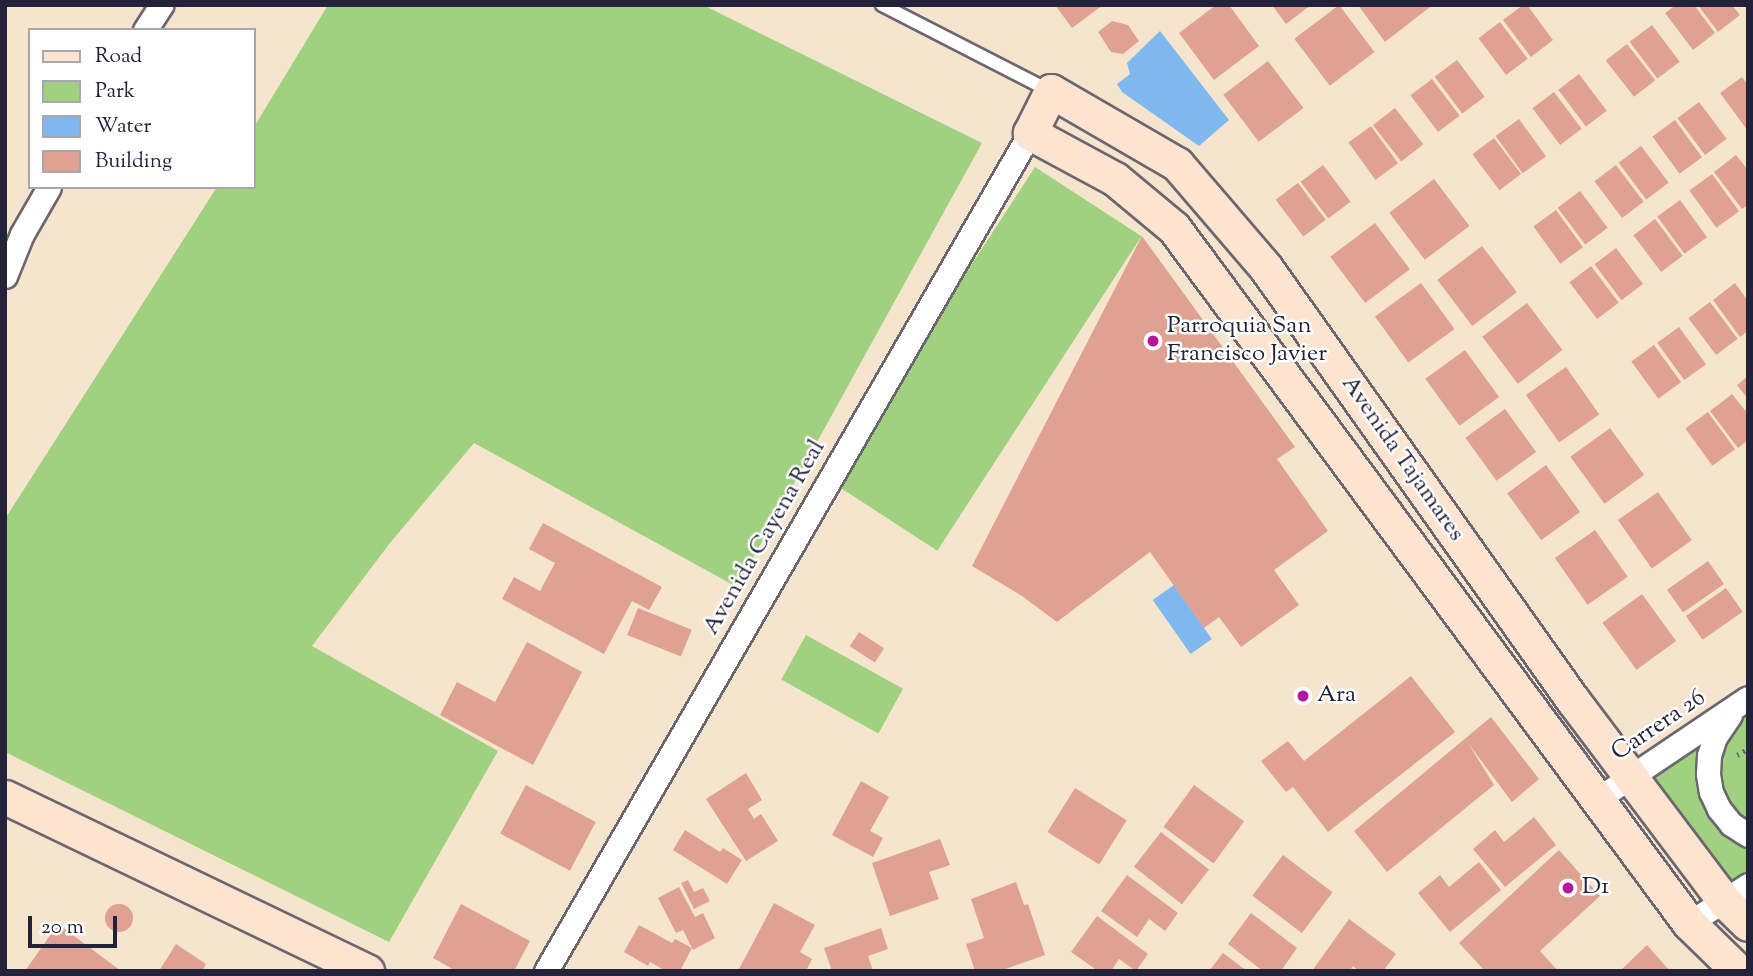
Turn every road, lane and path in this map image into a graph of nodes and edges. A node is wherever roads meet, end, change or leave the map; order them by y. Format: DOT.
graph roads {
  1 [pos="161,5"];
  2 [pos="882,5"];
  3 [pos="146,28"];
  4 [pos="1051,92"];
  5 [pos="1030,133"];
  6 [pos="48,189"];
  7 [pos="5,276"];
  8 [pos="1743,701"];
  9 [pos="1633,776"];
  10 [pos="5,797"];
  11 [pos="1599,798"];
  12 [pos="1748,835"];
  13 [pos="1736,893"];
  14 [pos="1689,923"];
  15 [pos="1748,924"];
  16 [pos="367,971"];
  17 [pos="546,971"];
  18 [pos="1738,971"];
  1 -- 3 [label="street"];
  2 -- 4 [label="lane, Avenida Tajamares"];
  4 -- 5 [label="street"];
  4 -- 9 [label="street, Avenida Tajamares"];
  5 -- 11 [label="street, Avenida Tajamares"];
  5 -- 17 [label="street, Avenida Cayena Real"];
  6 -- 7 [label="street"];
  8 -- 9 [label="street, Carrera 26"];
  8 -- 12 [label="street"];
  9 -- 11 [label="street, Carrera 26"];
  9 -- 13 [label="street, Avenida Tajamares"];
  10 -- 16 [label="street"];
  11 -- 14 [label="street, Avenida Tajamares"];
  13 -- 14 [label="street"];
  13 -- 15 [label="street, Avenida Tajamares"];
  14 -- 18 [label="street, Avenida Tajamares"];
}
